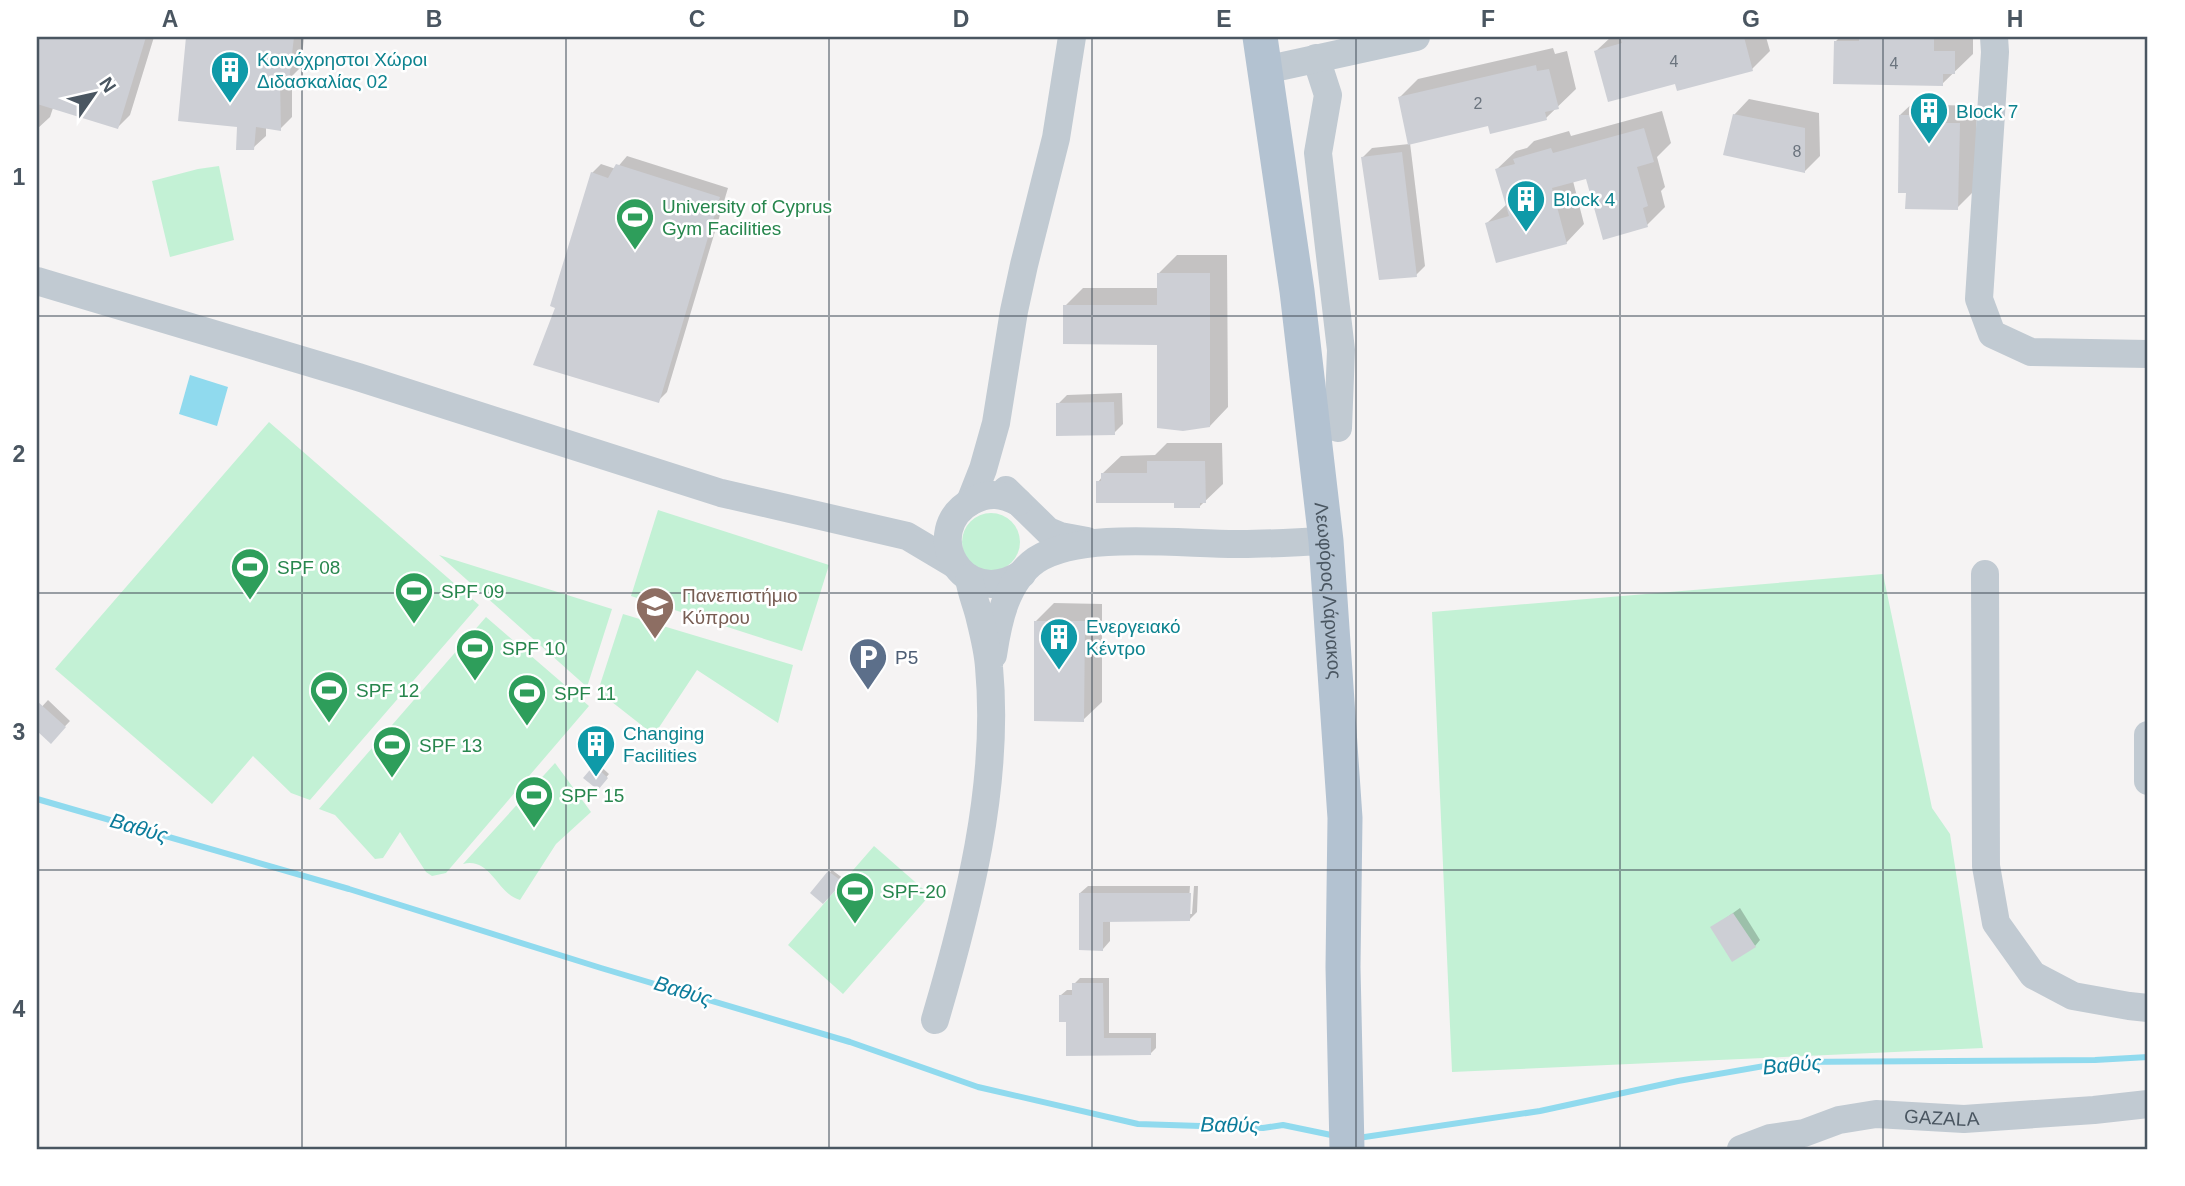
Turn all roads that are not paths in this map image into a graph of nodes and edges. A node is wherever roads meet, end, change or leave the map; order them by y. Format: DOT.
graph roads {
  1 [pos="1072,37"];
  2 [pos="1416,37"];
  3 [pos="1994,37"];
  4 [pos="1262,53"];
  5 [pos="1316,58"];
  6 [pos="37,281"];
  7 [pos="2148,354"];
  8 [pos="996,423"];
  9 [pos="1338,428"];
  10 [pos="1023,507"];
  11 [pos="963,508"];
  12 [pos="867,528"];
  13 [pos="1326,541"];
  14 [pos="1108,542"];
  15 [pos="1027,569"];
  16 [pos="962,571"];
  17 [pos="1985,574"];
  18 [pos="990,678"];
  19 [pos="2148,735"];
  20 [pos="2148,781"];
  21 [pos="2148,1008"];
  22 [pos="935,1020"];
  23 [pos="2148,1104"];
  24 [pos="1348,1149"];
  25 [pos="1741,1149"];
  1 -- 8 [label="street"];
  2 -- 5 [label="street"];
  3 -- 7 [label="street"];
  4 -- 5 [label="street"];
  4 -- 13 [label="main road, Λεωφόρος Λάρνακος"];
  5 -- 9 [label="street"];
  6 -- 12 [label="street"];
  8 -- 10 [label="street"];
  8 -- 11 [label="street"];
  10 -- 11 [label="street"];
  10 -- 14 [label="street"];
  10 -- 15 [label="street"];
  11 -- 12 [label="street"];
  11 -- 16 [label="street"];
  12 -- 16 [label="street"];
  13 -- 14 [label="street"];
  13 -- 24 [label="main road, Λεωφόρος Λάρνακος"];
  14 -- 15 [label="street"];
  15 -- 16 [label="street"];
  15 -- 18 [label="street"];
  16 -- 18 [label="street"];
  17 -- 21 [label="street"];
  18 -- 22 [label="street"];
  19 -- 20 [label="street"];
  23 -- 25 [label="street, GAZALA"];
}
